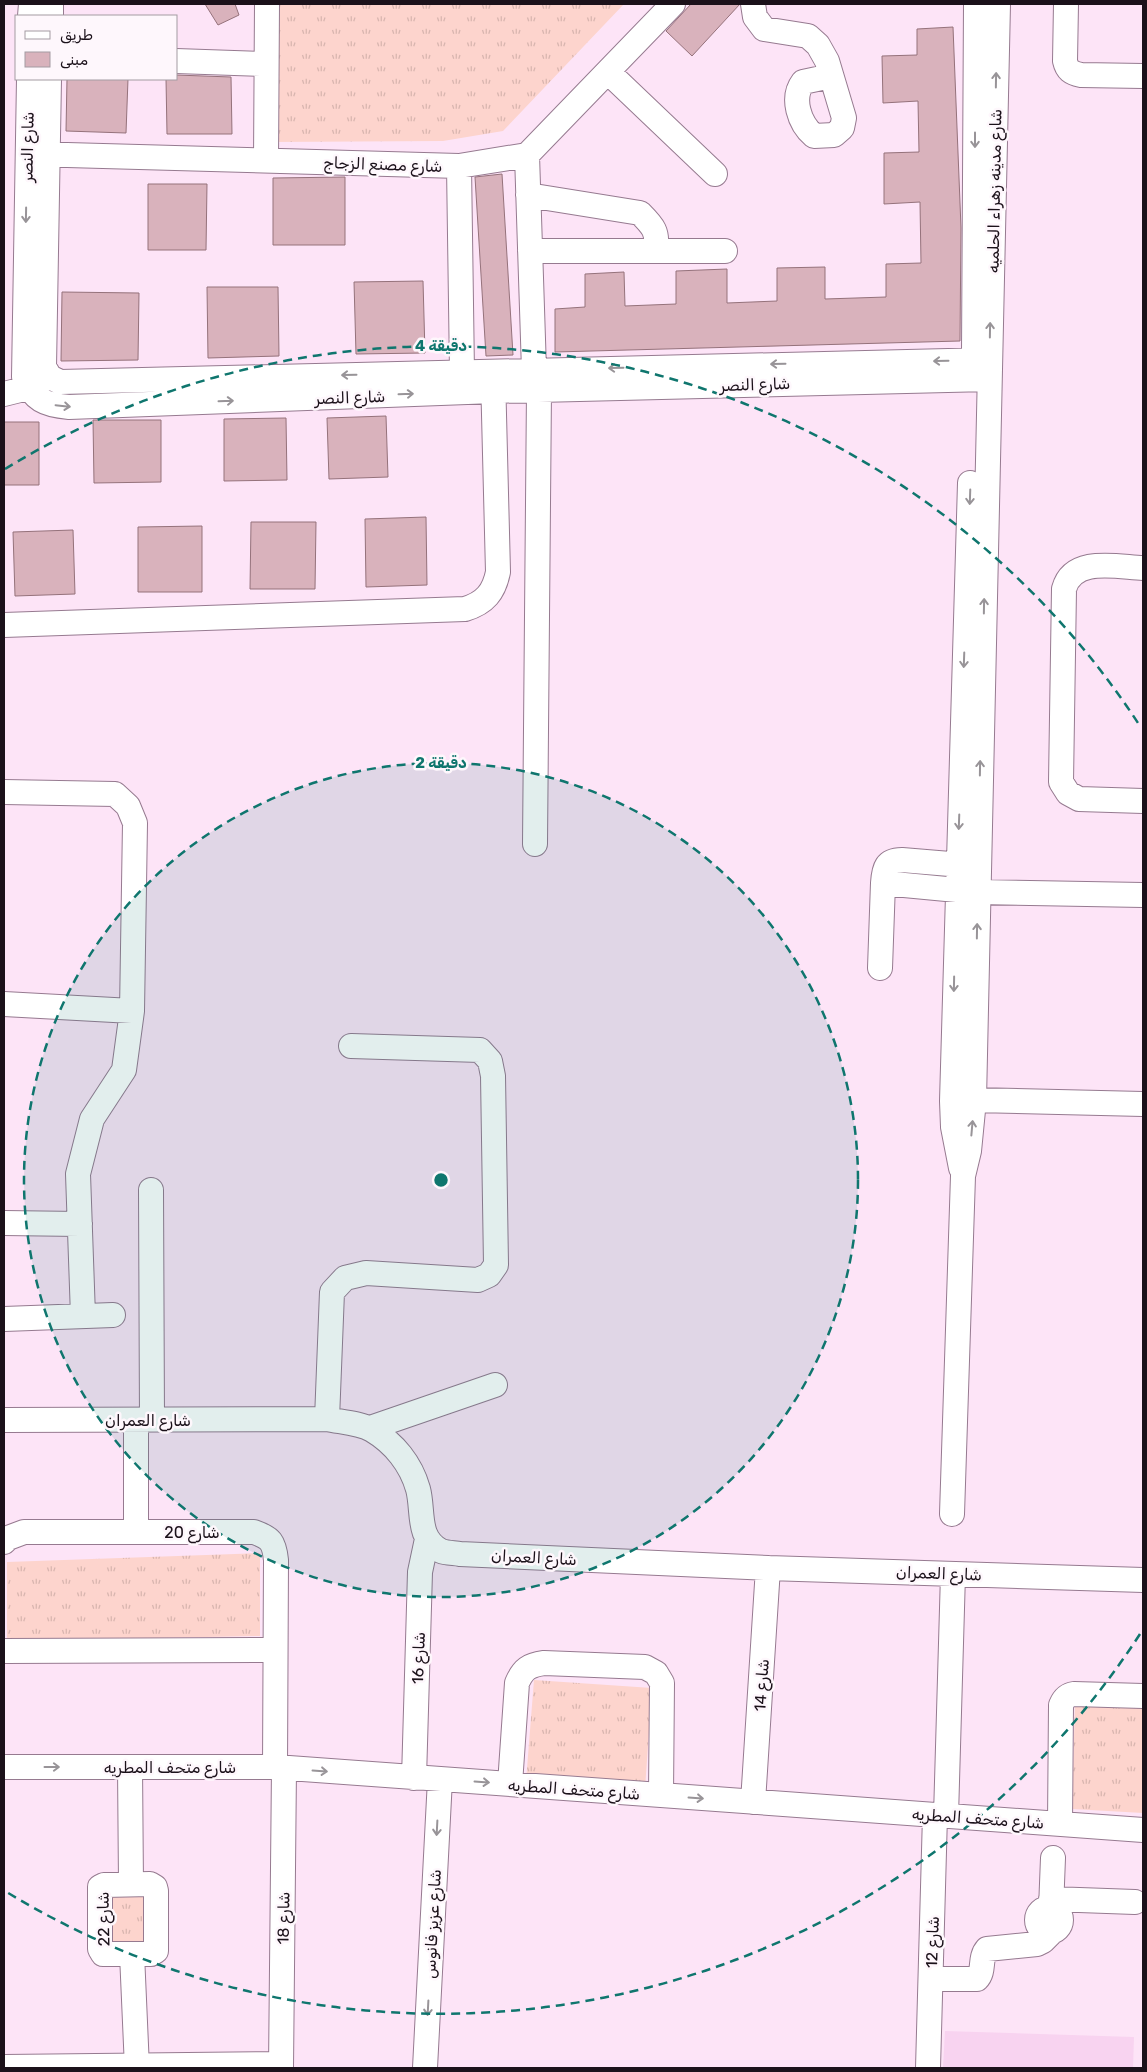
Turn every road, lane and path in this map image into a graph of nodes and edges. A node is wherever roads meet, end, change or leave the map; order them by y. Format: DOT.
graph roads {
  1 [pos="267,4"];
  2 [pos="674,4"];
  3 [pos="753,4"];
  4 [pos="976,4"];
  5 [pos="998,4"];
  6 [pos="1066,4"];
  7 [pos="1082,4"];
  8 [pos="178,61"];
  9 [pos="266,64"];
  10 [pos="608,72"];
  11 [pos="1080,75"];
  12 [pos="831,76"];
  13 [pos="1143,76"];
  14 [pos="29,80"];
  15 [pos="49,80"];
  16 [pos="37,154"];
  17 [pos="527,155"];
  18 [pos="266,160"];
  19 [pos="459,166"];
  20 [pos="715,174"];
  21 [pos="528,194"];
  22 [pos="530,251"];
  23 [pos="655,251"];
  24 [pos="725,251"];
  25 [pos="981,369"];
  26 [pos="462,372"];
  27 [pos="50,376"];
  28 [pos="536,380"];
  29 [pos="493,381"];
  30 [pos="28,388"];
  31 [pos="4,394"];
  32 [pos="1143,568"];
  33 [pos="4,625"];
  34 [pos="4,792"];
  35 [pos="1143,801"];
  36 [pos="535,844"];
  37 [pos="968,866"];
  38 [pos="883,883"];
  39 [pos="967,891"];
  40 [pos="1143,895"];
  41 [pos="880,968"];
  42 [pos="4,1004"];
  43 [pos="132,1011"];
  44 [pos="351,1046"];
  45 [pos="974,1100"];
  46 [pos="1143,1104"];
  47 [pos="962,1176"];
  48 [pos="151,1190"];
  49 [pos="4,1223"];
  50 [pos="80,1224"];
  51 [pos="113,1315"];
  52 [pos="83,1316"];
  53 [pos="4,1319"];
  54 [pos="495,1385"];
  55 [pos="327,1418"];
  56 [pos="4,1420"];
  57 [pos="144,1420"];
  58 [pos="370,1428"];
  59 [pos="952,1514"];
  60 [pos="136,1532"];
  61 [pos="427,1539"];
  62 [pos="4,1542"];
  63 [pos="768,1568"];
  64 [pos="953,1574"];
  65 [pos="1143,1580"];
  66 [pos="275,1650"];
  67 [pos="4,1651"];
  68 [pos="1143,1696"];
  69 [pos="4,1767"];
  70 [pos="130,1767"];
  71 [pos="280,1768"];
  72 [pos="414,1778"];
  73 [pos="440,1779"];
  74 [pos="510,1784"];
  75 [pos="661,1796"];
  76 [pos="753,1802"];
  77 [pos="941,1816"];
  78 [pos="1060,1824"];
  79 [pos="1143,1830"];
  80 [pos="1053,1858"];
  81 [pos="131,1884"];
  82 [pos="1135,1902"];
  83 [pos="1051,1904"];
  84 [pos="132,1954"];
  85 [pos="931,1979"];
  86 [pos="281,2066"];
  87 [pos="4,2067"];
  88 [pos="136,2067"];
  89 [pos="425,2068"];
  90 [pos="928,2068"];
  1 -- 9 [label="street"];
  2 -- 10 [label="street"];
  3 -- 12 [label="street"];
  4 -- 25 [label="street, شارع مدينه زهراء الحلميه, one-way"];
  25 -- 5 [label="street, شارع مدينه زهراء الحلميه, one-way"];
  6 -- 11 [label="street"];
  7 -- 11 [label="street"];
  8 -- 9 [label="street"];
  9 -- 18 [label="street"];
  10 -- 17 [label="street"];
  10 -- 20 [label="street"];
  11 -- 13 [label="street"];
  14 -- 16 [label="street, شارع النصر"];
  15 -- 16 [label="street, شارع النصر"];
  16 -- 18 [label="street, شارع مصنع الزجاج"];
  16 -- 27 [label="street, شارع النصر"];
  16 -- 30 [label="street, شارع النصر, one-way"];
  17 -- 19 [label="street, شارع مصنع الزجاج"];
  17 -- 21 [label="street"];
  18 -- 19 [label="street, شارع مصنع الزجاج"];
  19 -- 26 [label="street"];
  21 -- 22 [label="street"];
  21 -- 23 [label="street"];
  22 -- 23 [label="street"];
  22 -- 28 [label="street"];
  23 -- 24 [label="street"];
  25 -- 28 [label="street, شارع النصر"];
  25 -- 37 [label="street"];
  26 -- 27 [label="street, شارع النصر, one-way"];
  26 -- 29 [label="street, شارع النصر"];
  27 -- 30 [label="street"];
  28 -- 29 [label="street, شارع النصر"];
  28 -- 36 [label="street"];
  30 -- 29 [label="street, شارع النصر, one-way"];
  29 -- 33 [label="street"];
  30 -- 31 [label="street"];
  32 -- 35 [label="street"];
  34 -- 43 [label="street"];
  37 -- 38 [label="street"];
  37 -- 39 [label="street"];
  38 -- 39 [label="street"];
  38 -- 41 [label="street"];
  39 -- 40 [label="street"];
  45 -- 39 [label="street, one-way"];
  39 -- 47 [label="street, one-way"];
  42 -- 43 [label="street"];
  43 -- 50 [label="street"];
  44 -- 55 [label="street"];
  45 -- 46 [label="street"];
  47 -- 45 [label="street, one-way"];
  47 -- 59 [label="street"];
  48 -- 57 [label="street"];
  49 -- 50 [label="street"];
  50 -- 52 [label="street"];
  51 -- 52 [label="street"];
  52 -- 53 [label="street"];
  54 -- 58 [label="street"];
  55 -- 57 [label="street, شارع العمران"];
  55 -- 58 [label="street, شارع العمران"];
  56 -- 57 [label="street, شارع العمران"];
  57 -- 60 [label="street"];
  58 -- 61 [label="street, شارع العمران"];
  60 -- 62 [label="street, شارع 20"];
  60 -- 66 [label="street, شارع 20"];
  61 -- 63 [label="street, شارع العمران"];
  61 -- 72 [label="street, شارع 16"];
  63 -- 64 [label="street, شارع العمران"];
  63 -- 76 [label="street, شارع 14"];
  64 -- 65 [label="street, شارع العمران"];
  64 -- 77 [label="street, شارع 12"];
  66 -- 67 [label="street"];
  66 -- 71 [label="street, شارع 20"];
  68 -- 78 [label="street"];
  69 -- 70 [label="street, شارع متحف المطريه, one-way"];
  70 -- 71 [label="street, شارع متحف المطريه"];
  70 -- 81 [label="street, شارع 22"];
  71 -- 72 [label="street, شارع متحف المطريه, one-way"];
  71 -- 86 [label="street, شارع 18"];
  72 -- 73 [label="street, شارع متحف المطريه"];
  73 -- 74 [label="street, شارع متحف المطريه, one-way"];
  73 -- 89 [label="street, شارع عزيز فانوس, one-way"];
  74 -- 75 [label="street, شارع متحف المطريه"];
  74 -- 75 [label="street"];
  75 -- 76 [label="street, شارع متحف المطريه, one-way"];
  76 -- 77 [label="street, شارع متحف المطريه"];
  77 -- 78 [label="street, شارع متحف المطريه"];
  77 -- 85 [label="street, شارع 12"];
  78 -- 79 [label="street, شارع متحف المطريه"];
  80 -- 83 [label="street"];
  81 -- 84 [label="street, شارع 22"];
  81 -- 84 [label="street, شارع 22"];
  82 -- 83 [label="street"];
  83 -- 85 [label="street"];
  84 -- 88 [label="street, شارع 22"];
  85 -- 90 [label="street, شارع 12"];
  86 -- 88 [label="street"];
  87 -- 88 [label="street"];
}
